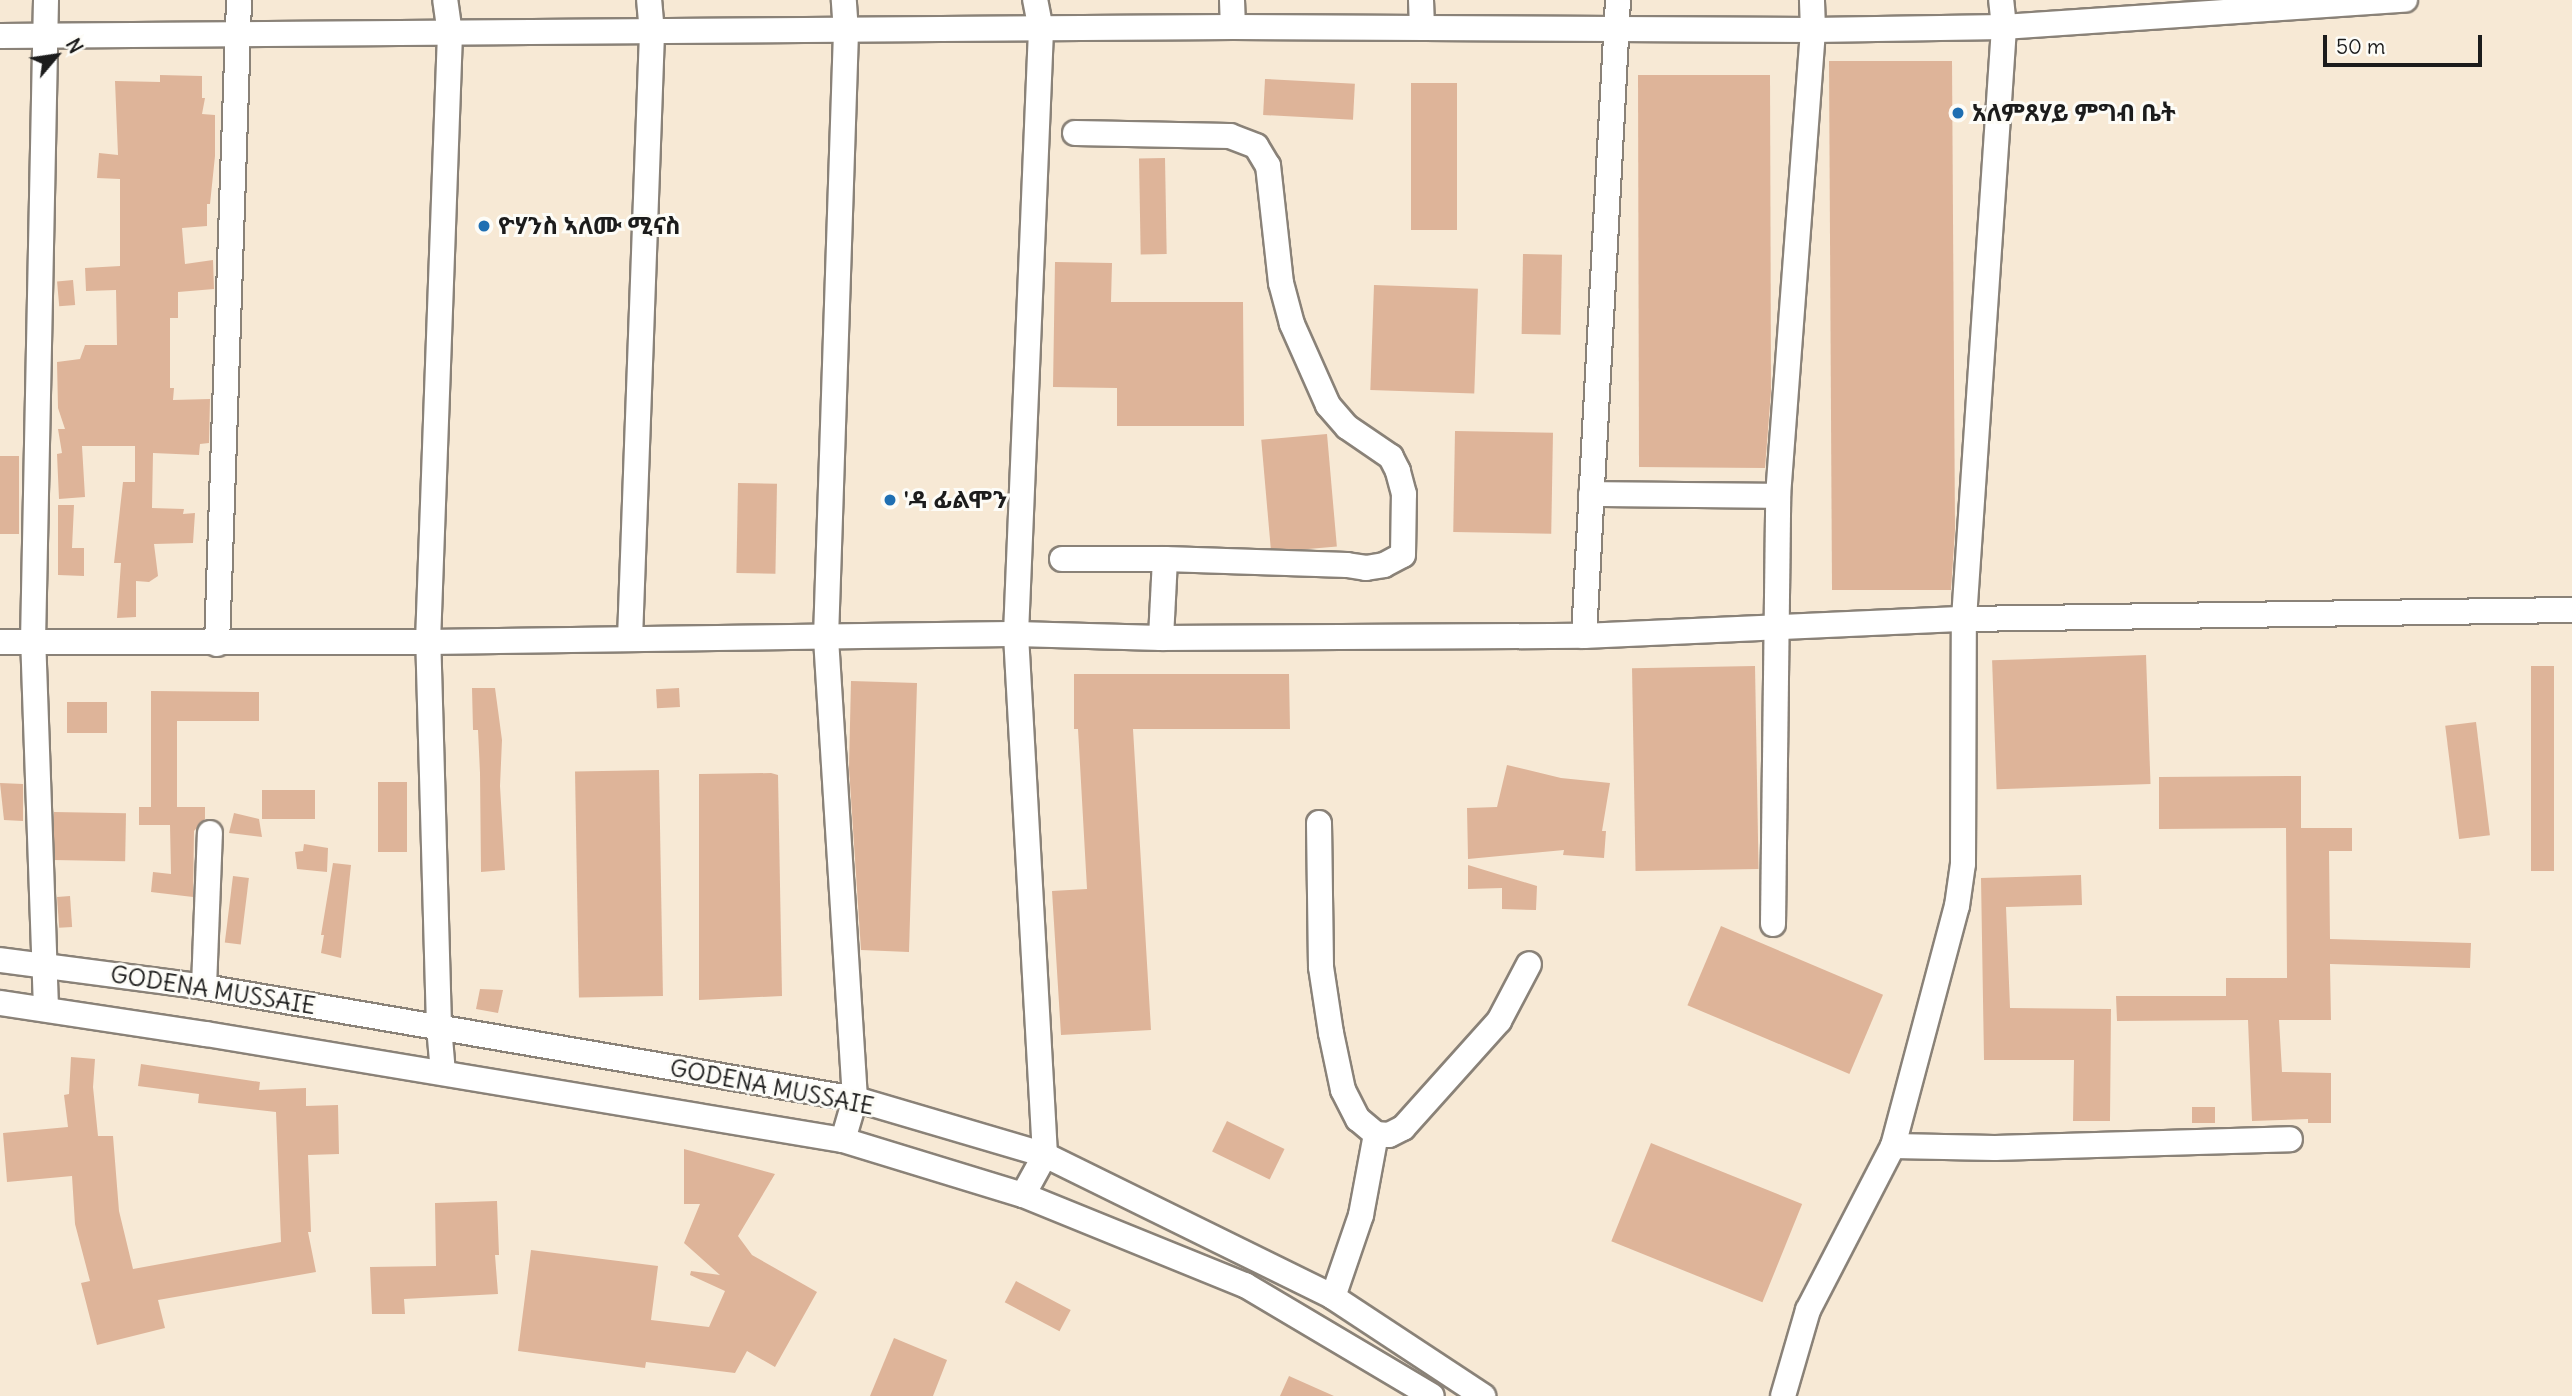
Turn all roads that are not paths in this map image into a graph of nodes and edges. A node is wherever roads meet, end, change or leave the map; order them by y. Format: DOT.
graph roads {
  1 [pos="46,0"];
  2 [pos="239,0"];
  3 [pos="445,0"];
  4 [pos="649,0"];
  5 [pos="844,0"];
  6 [pos="1035,0"];
  7 [pos="1231,0"];
  8 [pos="1421,0"];
  9 [pos="1618,0"];
  10 [pos="1812,0"];
  11 [pos="2001,0"];
  12 [pos="2399,0"];
  13 [pos="2405,0"];
  14 [pos="2235,6"];
  15 [pos="1233,27"];
  16 [pos="2004,27"];
  17 [pos="1422,28"];
  18 [pos="1618,28"];
  19 [pos="1041,30"];
  20 [pos="1812,30"];
  21 [pos="846,32"];
  22 [pos="652,33"];
  23 [pos="240,34"];
  24 [pos="450,34"];
  25 [pos="0,36"];
  26 [pos="47,36"];
  27 [pos="1075,133"];
  28 [pos="1591,494"];
  29 [pos="1778,496"];
  30 [pos="1062,559"];
  31 [pos="1165,559"];
  32 [pos="2572,610"];
  33 [pos="1964,619"];
  34 [pos="1777,628"];
  35 [pos="1016,634"];
  36 [pos="1584,636"];
  37 [pos="825,638"];
  38 [pos="1161,638"];
  39 [pos="630,639"];
  40 [pos="0,642"];
  41 [pos="33,642"];
  42 [pos="428,642"];
  43 [pos="217,643"];
  44 [pos="1319,823"];
  45 [pos="210,833"];
  46 [pos="1773,924"];
  47 [pos="0,960"];
  48 [pos="1529,964"];
  49 [pos="47,965"];
  50 [pos="204,988"];
  51 [pos="0,1003"];
  52 [pos="46,1008"];
  53 [pos="439,1026"];
  54 [pos="443,1073"];
  55 [pos="855,1099"];
  56 [pos="1376,1134"];
  57 [pos="2290,1139"];
  58 [pos="843,1140"];
  59 [pos="1893,1146"];
  60 [pos="1045,1154"];
  61 [pos="1023,1195"];
  62 [pos="1333,1297"];
  63 [pos="1437,1365"];
  64 [pos="1426,1392"];
  65 [pos="1483,1396"];
  66 [pos="1783,1396"];
  1 -- 26 [label="street"];
  2 -- 23 [label="street"];
  3 -- 24 [label="street"];
  4 -- 22 [label="street"];
  5 -- 21 [label="street"];
  6 -- 19 [label="street"];
  7 -- 15 [label="street"];
  8 -- 17 [label="street"];
  9 -- 18 [label="street"];
  10 -- 20 [label="street"];
  11 -- 16 [label="street"];
  12 -- 13 [label="street"];
  12 -- 14 [label="street"];
  14 -- 16 [label="street"];
  15 -- 17 [label="street"];
  15 -- 19 [label="street"];
  16 -- 20 [label="street"];
  16 -- 33 [label="street"];
  17 -- 18 [label="street"];
  18 -- 20 [label="street"];
  18 -- 28 [label="street"];
  19 -- 21 [label="street"];
  19 -- 35 [label="street"];
  20 -- 29 [label="street"];
  21 -- 22 [label="street"];
  21 -- 37 [label="street"];
  22 -- 24 [label="street"];
  22 -- 39 [label="street"];
  23 -- 24 [label="street"];
  23 -- 26 [label="street"];
  23 -- 43 [label="street"];
  24 -- 42 [label="street"];
  25 -- 26 [label="street"];
  26 -- 41 [label="street"];
  27 -- 31 [label="street"];
  28 -- 29 [label="street"];
  28 -- 36 [label="street"];
  29 -- 34 [label="street"];
  30 -- 31 [label="street"];
  31 -- 38 [label="street"];
  32 -- 33 [label="street"];
  33 -- 34 [label="street"];
  33 -- 59 [label="street"];
  34 -- 36 [label="street"];
  34 -- 46 [label="street"];
  35 -- 37 [label="street"];
  35 -- 38 [label="street"];
  35 -- 60 [label="street"];
  36 -- 38 [label="street"];
  37 -- 39 [label="street"];
  37 -- 55 [label="street"];
  39 -- 42 [label="street"];
  40 -- 41 [label="street"];
  41 -- 43 [label="street"];
  41 -- 49 [label="street"];
  42 -- 43 [label="street"];
  42 -- 53 [label="street"];
  44 -- 56 [label="street"];
  45 -- 50 [label="street"];
  47 -- 49 [label="street, GODENA MUSSAIE"];
  48 -- 56 [label="street"];
  49 -- 50 [label="street, GODENA MUSSAIE"];
  49 -- 52 [label="street"];
  50 -- 53 [label="street, GODENA MUSSAIE"];
  51 -- 52 [label="street, GODENA MUSSAIE"];
  52 -- 54 [label="street, GODENA MUSSAIE"];
  53 -- 54 [label="street"];
  53 -- 55 [label="street, GODENA MUSSAIE"];
  54 -- 58 [label="street, GODENA MUSSAIE"];
  55 -- 58 [label="street"];
  55 -- 60 [label="street, GODENA MUSSAIE"];
  56 -- 62 [label="street"];
  57 -- 59 [label="street"];
  58 -- 61 [label="street, GODENA MUSSAIE"];
  59 -- 66 [label="street"];
  60 -- 61 [label="street"];
  60 -- 62 [label="street, GODENA MUSSAIE"];
  61 -- 64 [label="street, GODENA MUSSAIE"];
  62 -- 63 [label="street, GODENA MUSSAIE"];
  63 -- 64 [label="street"];
  63 -- 65 [label="street, GODENA MUSSAIE"];
}
